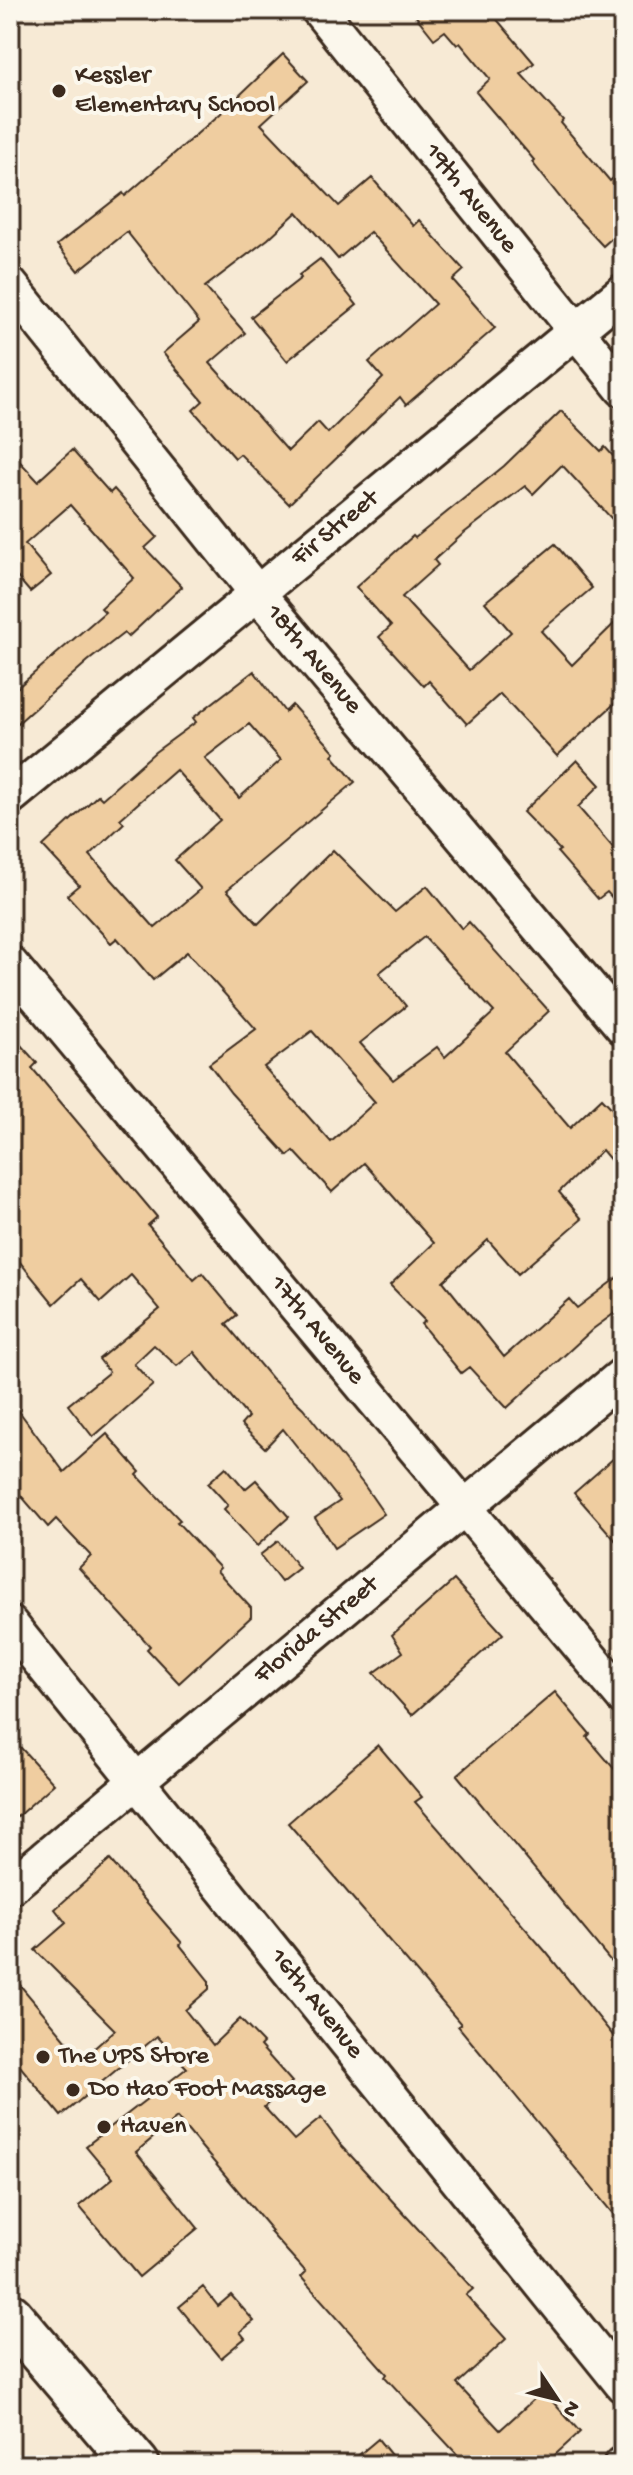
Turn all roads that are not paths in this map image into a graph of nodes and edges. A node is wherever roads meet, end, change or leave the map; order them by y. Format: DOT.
graph roads {
  1 [pos="319,10"];
  2 [pos="10,285"];
  3 [pos="623,292"];
  4 [pos="575,331"];
  5 [pos="623,389"];
  6 [pos="258,594"];
  7 [pos="10,797"];
  8 [pos="10,964"];
  9 [pos="623,1027"];
  10 [pos="623,1375"];
  11 [pos="463,1508"];
  12 [pos="10,1624"];
  13 [pos="623,1697"];
  14 [pos="137,1780"];
  15 [pos="10,1887"];
  16 [pos="10,2316"];
  17 [pos="623,2385"];
  18 [pos="137,2465"];
  1 -- 4 [label="street, 19th Avenue"];
  2 -- 6 [label="street, 18th Avenue"];
  3 -- 4 [label="street, Fir Street"];
  4 -- 5 [label="street, 19th Avenue"];
  4 -- 6 [label="street, Fir Street"];
  6 -- 7 [label="street, Fir Street"];
  6 -- 9 [label="street, 18th Avenue"];
  8 -- 11 [label="street, 17th Avenue"];
  10 -- 11 [label="street, Florida Street"];
  11 -- 13 [label="street, 17th Avenue"];
  11 -- 14 [label="street, Florida Street"];
  12 -- 14 [label="street, 16th Avenue"];
  14 -- 15 [label="street, Florida Street"];
  14 -- 17 [label="street, 16th Avenue"];
  16 -- 18 [label="main road"];
}
